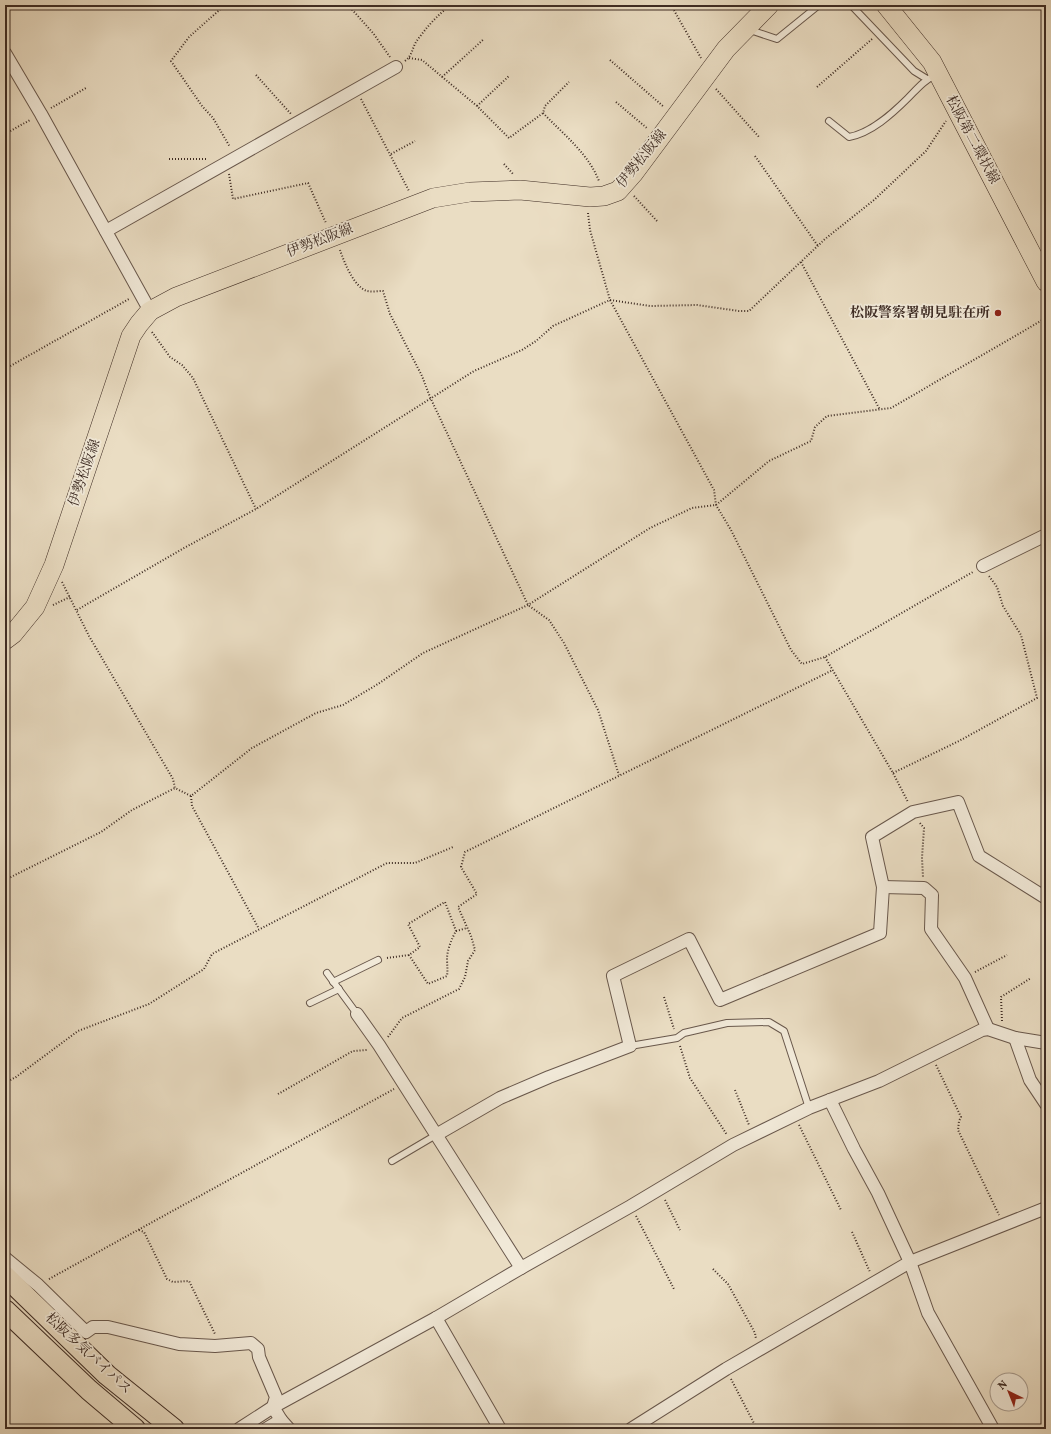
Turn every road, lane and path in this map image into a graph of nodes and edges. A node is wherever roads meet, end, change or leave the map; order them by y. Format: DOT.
graph roads {
  1 [pos="8,5"];
  2 [pos="225,5"];
  3 [pos="348,5"];
  4 [pos="451,5"];
  5 [pos="769,5"];
  6 [pos="819,5"];
  7 [pos="851,5"];
  8 [pos="886,5"];
  9 [pos="5,7"];
  10 [pos="746,29"];
  11 [pos="878,34"];
  12 [pos="484,40"];
  13 [pos="5,53"];
  14 [pos="410,58"];
  15 [pos="610,60"];
  16 [pos="396,67"];
  17 [pos="256,75"];
  18 [pos="509,76"];
  19 [pos="442,77"];
  20 [pos="932,77"];
  21 [pos="569,82"];
  22 [pos="817,87"];
  23 [pos="356,90"];
  24 [pos="616,102"];
  25 [pos="477,106"];
  26 [pos="955,109"];
  27 [pos="543,113"];
  28 [pos="675,117"];
  29 [pos="830,121"];
  30 [pos="298,123"];
  31 [pos="416,141"];
  32 [pos="657,141"];
  33 [pos="391,154"];
  34 [pos="755,156"];
  35 [pos="169,159"];
  36 [pos="227,163"];
  37 [pos="624,184"];
  38 [pos="597,197"];
  39 [pos="411,206"];
  40 [pos="657,221"];
  41 [pos="106,231"];
  42 [pos="333,236"];
  43 [pos="818,246"];
  44 [pos="801,262"];
  45 [pos="1046,282"];
  46 [pos="139,293"];
  47 [pos="610,300"];
  48 [pos="150,311"];
  49 [pos="1046,318"];
  50 [pos="5,369"];
  51 [pos="430,397"];
  52 [pos="880,410"];
  53 [pos="716,505"];
  54 [pos="256,509"];
  55 [pos="1046,535"];
  56 [pos="54,565"];
  57 [pos="982,566"];
  58 [pos="528,605"];
  59 [pos="77,610"];
  60 [pos="5,640"];
  61 [pos="825,657"];
  62 [pos="833,670"];
  63 [pos="893,773"];
  64 [pos="619,775"];
  65 [pos="175,788"];
  66 [pos="192,796"];
  67 [pos="913,812"];
  68 [pos="453,847"];
  69 [pos="5,880"];
  70 [pos="883,887"];
  71 [pos="924,888"];
  72 [pos="1046,898"];
  73 [pos="467,927"];
  74 [pos="259,930"];
  75 [pos="456,931"];
  76 [pos="409,955"];
  77 [pos="1007,955"];
  78 [pos="378,960"];
  79 [pos="327,973"];
  80 [pos="965,978"];
  81 [pos="1031,978"];
  82 [pos="334,982"];
  83 [pos="339,988"];
  84 [pos="664,997"];
  85 [pos="310,1003"];
  86 [pos="357,1014"];
  87 [pos="988,1029"];
  88 [pos="1003,1034"];
  89 [pos="677,1038"];
  90 [pos="1015,1038"];
  91 [pos="1046,1043"];
  92 [pos="379,1045"];
  93 [pos="630,1046"];
  94 [pos="931,1055"];
  95 [pos="5,1083"];
  96 [pos="403,1084"];
  97 [pos="735,1090"];
  98 [pos="278,1094"];
  99 [pos="830,1100"];
  100 [pos="1046,1104"];
  101 [pos="809,1108"];
  102 [pos="794,1115"];
  103 [pos="436,1135"];
  104 [pos="755,1135"];
  105 [pos="733,1145"];
  106 [pos="392,1161"];
  107 [pos="660,1190"];
  108 [pos="631,1206"];
  109 [pos="1046,1208"];
  110 [pos="841,1210"];
  111 [pos="1003,1225"];
  112 [pos="139,1230"];
  113 [pos="680,1230"];
  114 [pos="852,1232"];
  115 [pos="5,1258"];
  116 [pos="910,1262"];
  117 [pos="521,1268"];
  118 [pos="713,1269"];
  119 [pos="5,1276"];
  120 [pos="874,1283"];
  121 [pos="38,1286"];
  122 [pos="674,1289"];
  123 [pos="5,1310"];
  124 [pos="436,1318"];
  125 [pos="220,1346"];
  126 [pos="759,1350"];
  127 [pos="726,1369"];
  128 [pos="273,1407"];
  129 [pos="281,1420"];
  130 [pos="135,1429"];
  131 [pos="174,1429"];
  132 [pos="239,1429"];
  133 [pos="266,1429"];
  134 [pos="289,1429"];
  135 [pos="500,1429"];
  136 [pos="631,1429"];
  137 [pos="757,1429"];
  138 [pos="993,1429"];
  1 -- 9 [label="path"];
  2 -- 36 [label="path"];
  3 -- 16 [label="path"];
  4 -- 14 [label="path"];
  5 -- 10 [label="main road, 伊勢松阪線"];
  6 -- 10 [label="lane"];
  7 -- 11 [label="lane"];
  8 -- 20 [label="main road, 松阪第二環状線"];
  10 -- 28 [label="main road, 伊勢松阪線"];
  11 -- 20 [label="lane"];
  11 -- 22 [label="path"];
  12 -- 19 [label="path"];
  13 -- 41 [label="street"];
  14 -- 16 [label="path"];
  14 -- 19 [label="path"];
  15 -- 28 [label="path"];
  16 -- 23 [label="street"];
  17 -- 30 [label="path"];
  18 -- 25 [label="path"];
  19 -- 25 [label="path"];
  20 -- 26 [label="main road, 松阪第二環状線"];
  20 -- 29 [label="lane"];
  21 -- 27 [label="path"];
  23 -- 30 [label="street"];
  23 -- 33 [label="path"];
  24 -- 32 [label="path"];
  25 -- 27 [label="path"];
  26 -- 43 [label="path"];
  26 -- 45 [label="main road, 松阪第二環状線"];
  27 -- 38 [label="path"];
  28 -- 32 [label="main road, 伊勢松阪線"];
  30 -- 36 [label="street"];
  31 -- 33 [label="path"];
  32 -- 37 [label="main road, 伊勢松阪線"];
  33 -- 39 [label="path"];
  34 -- 43 [label="path"];
  35 -- 36 [label="path"];
  36 -- 41 [label="street"];
  36 -- 42 [label="path"];
  37 -- 38 [label="main road, 伊勢松阪線"];
  37 -- 40 [label="path"];
  38 -- 39 [label="main road, 伊勢松阪線"];
  38 -- 47 [label="path"];
  39 -- 42 [label="main road, 伊勢松阪線"];
  41 -- 46 [label="street"];
  42 -- 48 [label="main road, 伊勢松阪線"];
  42 -- 51 [label="path"];
  43 -- 44 [label="path"];
  44 -- 47 [label="path"];
  44 -- 52 [label="path"];
  46 -- 48 [label="street"];
  46 -- 50 [label="path"];
  47 -- 51 [label="path"];
  47 -- 53 [label="path"];
  48 -- 54 [label="path"];
  48 -- 56 [label="main road, 伊勢松阪線"];
  49 -- 52 [label="path"];
  51 -- 54 [label="path"];
  51 -- 58 [label="path"];
  52 -- 53 [label="path"];
  53 -- 58 [label="path"];
  53 -- 61 [label="path"];
  54 -- 59 [label="path"];
  55 -- 57 [label="street"];
  56 -- 59 [label="path"];
  56 -- 60 [label="main road, 伊勢松阪線"];
  57 -- 61 [label="path"];
  57 -- 63 [label="path"];
  58 -- 64 [label="path"];
  58 -- 66 [label="path"];
  59 -- 65 [label="path"];
  61 -- 62 [label="path"];
  62 -- 63 [label="path"];
  62 -- 64 [label="path"];
  63 -- 67 [label="path"];
  64 -- 73 [label="path"];
  65 -- 66 [label="path"];
  65 -- 69 [label="path"];
  66 -- 74 [label="path"];
  67 -- 70 [label="street"];
  67 -- 71 [label="path"];
  67 -- 72 [label="street"];
  68 -- 74 [label="path"];
  70 -- 71 [label="street"];
  70 -- 93 [label="street"];
  71 -- 80 [label="street"];
  73 -- 75 [label="path"];
  73 -- 92 [label="path"];
  74 -- 95 [label="path"];
  75 -- 76 [label="path"];
  75 -- 76 [label="path"];
  76 -- 78 [label="path"];
  77 -- 80 [label="path"];
  78 -- 82 [label="lane"];
  79 -- 82 [label="lane"];
  80 -- 87 [label="street"];
  81 -- 88 [label="path"];
  82 -- 83 [label="lane"];
  83 -- 85 [label="lane"];
  83 -- 86 [label="lane"];
  84 -- 89 [label="path"];
  86 -- 92 [label="street"];
  87 -- 88 [label="street"];
  87 -- 94 [label="street"];
  88 -- 90 [label="street"];
  89 -- 93 [label="lane"];
  89 -- 101 [label="lane"];
  89 -- 105 [label="path"];
  90 -- 91 [label="street"];
  90 -- 100 [label="street"];
  92 -- 96 [label="street"];
  92 -- 98 [label="path"];
  93 -- 103 [label="street"];
  94 -- 99 [label="street"];
  94 -- 111 [label="path"];
  96 -- 103 [label="street"];
  96 -- 112 [label="path"];
  97 -- 104 [label="path"];
  99 -- 101 [label="street"];
  99 -- 116 [label="street"];
  101 -- 102 [label="street"];
  102 -- 104 [label="street"];
  102 -- 110 [label="path"];
  103 -- 106 [label="lane"];
  103 -- 117 [label="street"];
  104 -- 105 [label="street"];
  105 -- 107 [label="street"];
  107 -- 108 [label="street"];
  107 -- 113 [label="path"];
  108 -- 117 [label="street"];
  108 -- 122 [label="path"];
  109 -- 111 [label="street"];
  111 -- 116 [label="street"];
  112 -- 121 [label="path"];
  112 -- 125 [label="path"];
  114 -- 120 [label="path"];
  115 -- 121 [label="street"];
  116 -- 120 [label="street"];
  116 -- 138 [label="street"];
  117 -- 124 [label="street"];
  118 -- 126 [label="path"];
  119 -- 131 [label="highway, 松阪多気バイパス"];
  120 -- 126 [label="street"];
  121 -- 125 [label="street"];
  123 -- 130 [label="highway, 松阪多気バイパス"];
  124 -- 128 [label="street"];
  124 -- 135 [label="street"];
  125 -- 128 [label="street"];
  126 -- 127 [label="street"];
  127 -- 136 [label="street"];
  127 -- 137 [label="path"];
  128 -- 129 [label="street"];
  128 -- 132 [label="street"];
  129 -- 133 [label="street"];
  129 -- 134 [label="street"];
}
